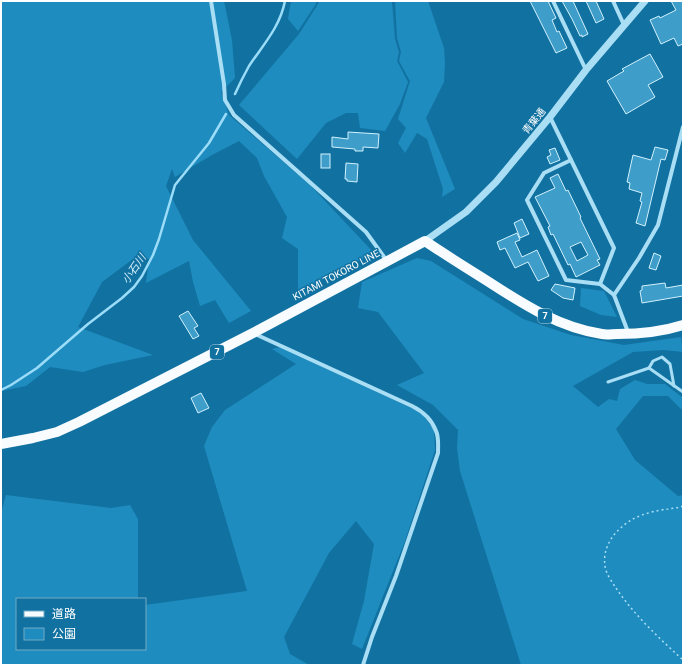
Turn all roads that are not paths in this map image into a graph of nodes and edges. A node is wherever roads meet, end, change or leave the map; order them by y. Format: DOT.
graph roads {
  1 [pos="212,1"];
  2 [pos="553,1"];
  3 [pos="612,1"];
  4 [pos="645,1"];
  5 [pos="624,25"];
  6 [pos="586,70"];
  7 [pos="550,117"];
  8 [pos="683,127"];
  9 [pos="571,160"];
  10 [pos="425,241"];
  11 [pos="388,261"];
  12 [pos="600,284"];
  13 [pos="614,294"];
  14 [pos="683,325"];
  15 [pos="253,333"];
  16 [pos="629,334"];
  17 [pos="649,368"];
  18 [pos="608,382"];
  19 [pos="674,386"];
  20 [pos="683,392"];
  21 [pos="1,444"];
  22 [pos="363,665"];
  1 -- 11 [label="street"];
  2 -- 6 [label="street"];
  3 -- 5 [label="street"];
  4 -- 5 [label="street, 青葉通"];
  5 -- 6 [label="street, 青葉通"];
  6 -- 7 [label="street, 青葉通"];
  7 -- 9 [label="street"];
  7 -- 10 [label="street, 青葉通"];
  8 -- 13 [label="street"];
  9 -- 12 [label="street"];
  9 -- 12 [label="street"];
  10 -- 11 [label="main road, KITAMI TOKORO LINE / 7"];
  10 -- 16 [label="main road, 7"];
  11 -- 15 [label="main road, KITAMI TOKORO LINE / 7"];
  12 -- 13 [label="street"];
  13 -- 16 [label="street"];
  14 -- 16 [label="main road, 7"];
  15 -- 21 [label="main road, KITAMI TOKORO LINE / 7"];
  15 -- 22 [label="street"];
  17 -- 18 [label="lane"];
  17 -- 19 [label="lane"];
  17 -- 19 [label="lane"];
  19 -- 20 [label="lane"];
}
